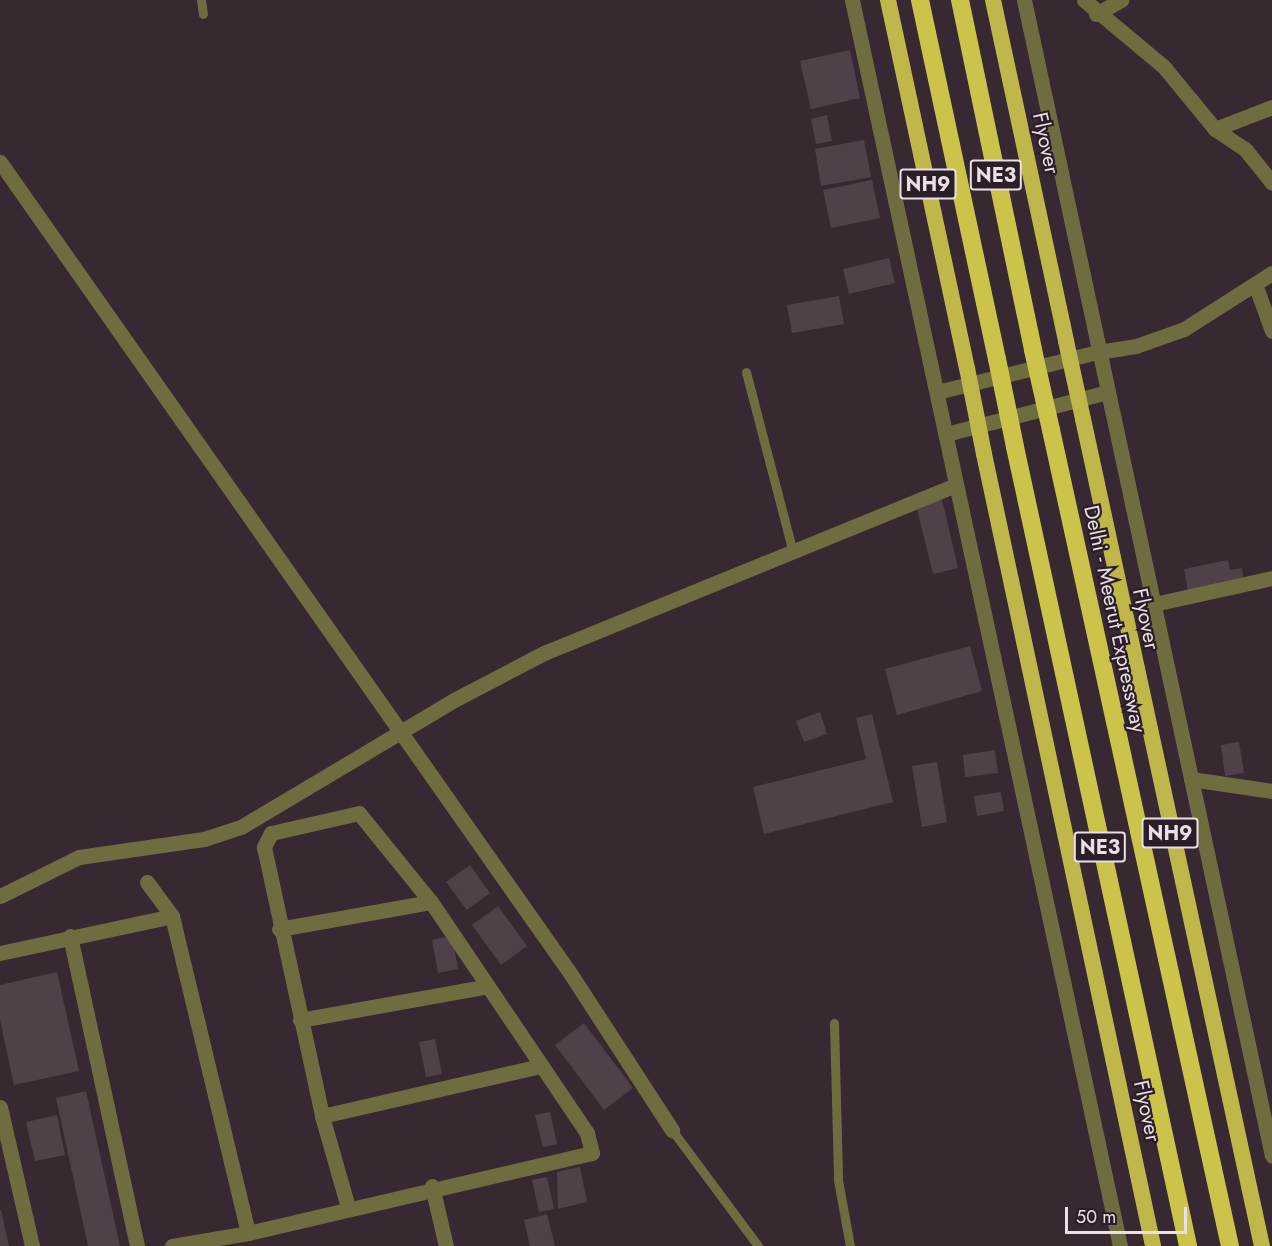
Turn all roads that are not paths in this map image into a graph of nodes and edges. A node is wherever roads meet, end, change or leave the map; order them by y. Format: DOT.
graph roads {
  1 [pos="201,0"];
  2 [pos="852,0"];
  3 [pos="888,0"];
  4 [pos="920,0"];
  5 [pos="960,0"];
  6 [pos="993,0"];
  7 [pos="1024,0"];
  8 [pos="1084,0"];
  9 [pos="1121,0"];
  10 [pos="203,14"];
  11 [pos="1096,14"];
  12 [pos="1272,107"];
  13 [pos="1215,129"];
  14 [pos="0,162"];
  15 [pos="1272,183"];
  16 [pos="1272,273"];
  17 [pos="1255,284"];
  18 [pos="1272,331"];
  19 [pos="1098,352"];
  20 [pos="746,372"];
  21 [pos="937,392"];
  22 [pos="1107,392"];
  23 [pos="945,435"];
  24 [pos="956,485"];
  25 [pos="793,552"];
  26 [pos="1272,578"];
  27 [pos="1154,604"];
  28 [pos="398,735"];
  29 [pos="1191,779"];
  30 [pos="1272,791"];
  31 [pos="147,882"];
  32 [pos="0,896"];
  33 [pos="431,902"];
  34 [pos="172,916"];
  35 [pos="279,929"];
  36 [pos="70,936"];
  37 [pos="0,953"];
  38 [pos="484,987"];
  39 [pos="300,1020"];
  40 [pos="834,1023"];
  41 [pos="540,1066"];
  42 [pos="0,1107"];
  43 [pos="322,1116"];
  44 [pos="672,1130"];
  45 [pos="1272,1156"];
  46 [pos="432,1186"];
  47 [pos="348,1207"];
  48 [pos="248,1233"];
  49 [pos="32,1246"];
  50 [pos="137,1246"];
  51 [pos="172,1246"];
  52 [pos="446,1246"];
  53 [pos="759,1246"];
  54 [pos="850,1246"];
  55 [pos="1120,1246"];
  56 [pos="1152,1246"];
  57 [pos="1188,1246"];
  58 [pos="1230,1246"];
  59 [pos="1262,1246"];
  1 -- 10 [label="lane"];
  2 -- 21 [label="street"];
  3 -- 56 [label="highway, Flyover / NH9, bridge"];
  4 -- 57 [label="highway, NE3, bridge"];
  5 -- 58 [label="highway, Delhi - Meerut Expressway / NE3, bridge"];
  6 -- 59 [label="highway, Flyover / NH9, bridge"];
  7 -- 19 [label="street"];
  8 -- 11 [label="street"];
  9 -- 11 [label="street"];
  11 -- 13 [label="street"];
  12 -- 13 [label="street"];
  13 -- 15 [label="street"];
  14 -- 28 [label="street"];
  16 -- 17 [label="street"];
  17 -- 18 [label="street"];
  17 -- 19 [label="street"];
  19 -- 21 [label="street"];
  19 -- 22 [label="street"];
  20 -- 25 [label="lane"];
  21 -- 23 [label="street"];
  22 -- 23 [label="street"];
  22 -- 27 [label="street"];
  23 -- 24 [label="street"];
  24 -- 25 [label="street"];
  24 -- 55 [label="street"];
  25 -- 28 [label="street"];
  26 -- 27 [label="street"];
  27 -- 29 [label="street"];
  28 -- 32 [label="street"];
  28 -- 44 [label="street"];
  29 -- 30 [label="street"];
  29 -- 45 [label="street"];
  31 -- 34 [label="street"];
  33 -- 35 [label="street"];
  33 -- 35 [label="street"];
  33 -- 38 [label="street"];
  34 -- 36 [label="street"];
  34 -- 48 [label="street"];
  35 -- 39 [label="street"];
  36 -- 37 [label="street"];
  36 -- 50 [label="street"];
  38 -- 39 [label="street"];
  38 -- 41 [label="street"];
  39 -- 43 [label="street"];
  40 -- 54 [label="lane"];
  41 -- 43 [label="street"];
  41 -- 46 [label="street"];
  42 -- 49 [label="street"];
  43 -- 47 [label="street"];
  44 -- 53 [label="lane"];
  46 -- 47 [label="street"];
  46 -- 52 [label="street"];
  47 -- 48 [label="street"];
  48 -- 51 [label="street"];
}
